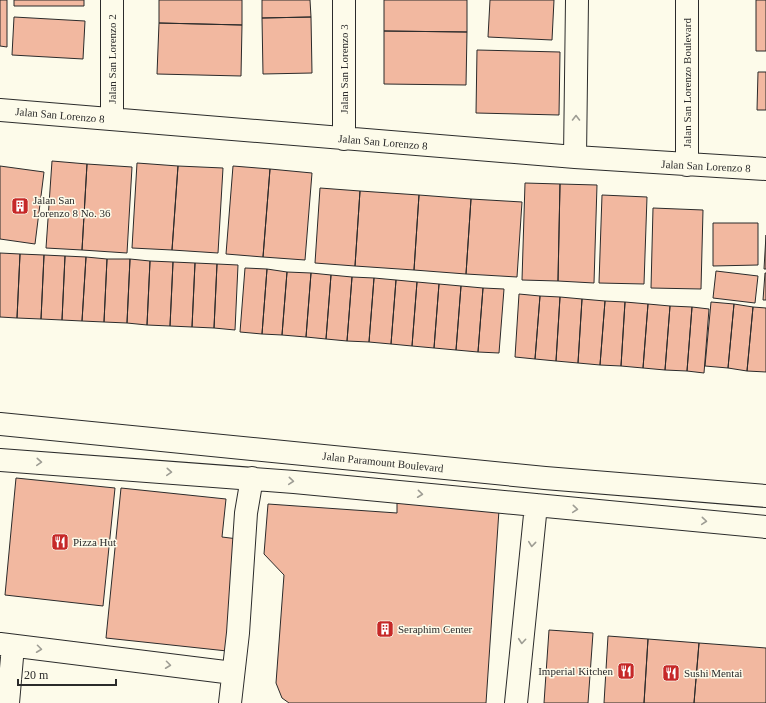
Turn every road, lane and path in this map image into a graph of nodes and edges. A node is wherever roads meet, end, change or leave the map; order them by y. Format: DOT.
graph roads {
  1 [pos="112,0"];
  2 [pos="344,0"];
  3 [pos="577,0"];
  4 [pos="687,0"];
  5 [pos="0,110"];
  6 [pos="112,119"];
  7 [pos="344,139"];
  8 [pos="575,157"];
  9 [pos="687,165"];
  10 [pos="766,169"];
  11 [pos="0,424"];
  12 [pos="0,460"];
  13 [pos="252,478"];
  14 [pos="766,496"];
  15 [pos="536,505"];
  16 [pos="766,527"];
  17 [pos="6,645"];
  18 [pos="233,672"];
  19 [pos="8,703"];
  20 [pos="230,703"];
  21 [pos="516,703"];
  1 -- 6 [label="street, Jalan San Lorenzo 2"];
  2 -- 7 [label="street, Jalan San Lorenzo 3"];
  8 -- 3 [label="street, one-way"];
  4 -- 9 [label="street, Jalan San Lorenzo Boulevard"];
  5 -- 6 [label="street, Jalan San Lorenzo 8"];
  6 -- 7 [label="street, Jalan San Lorenzo 8"];
  7 -- 8 [label="street, Jalan San Lorenzo 8"];
  8 -- 9 [label="street, Jalan San Lorenzo 8"];
  9 -- 10 [label="street, Jalan San Lorenzo 8"];
  11 -- 14 [label="street, Jalan Paramount Boulevard"];
  12 -- 13 [label="street, one-way"];
  13 -- 15 [label="street, one-way"];
  13 -- 18 [label="street"];
  15 -- 16 [label="street, one-way"];
  15 -- 21 [label="street, one-way"];
  17 -- 18 [label="street, one-way"];
  17 -- 19 [label="street"];
  18 -- 20 [label="street"];
}
